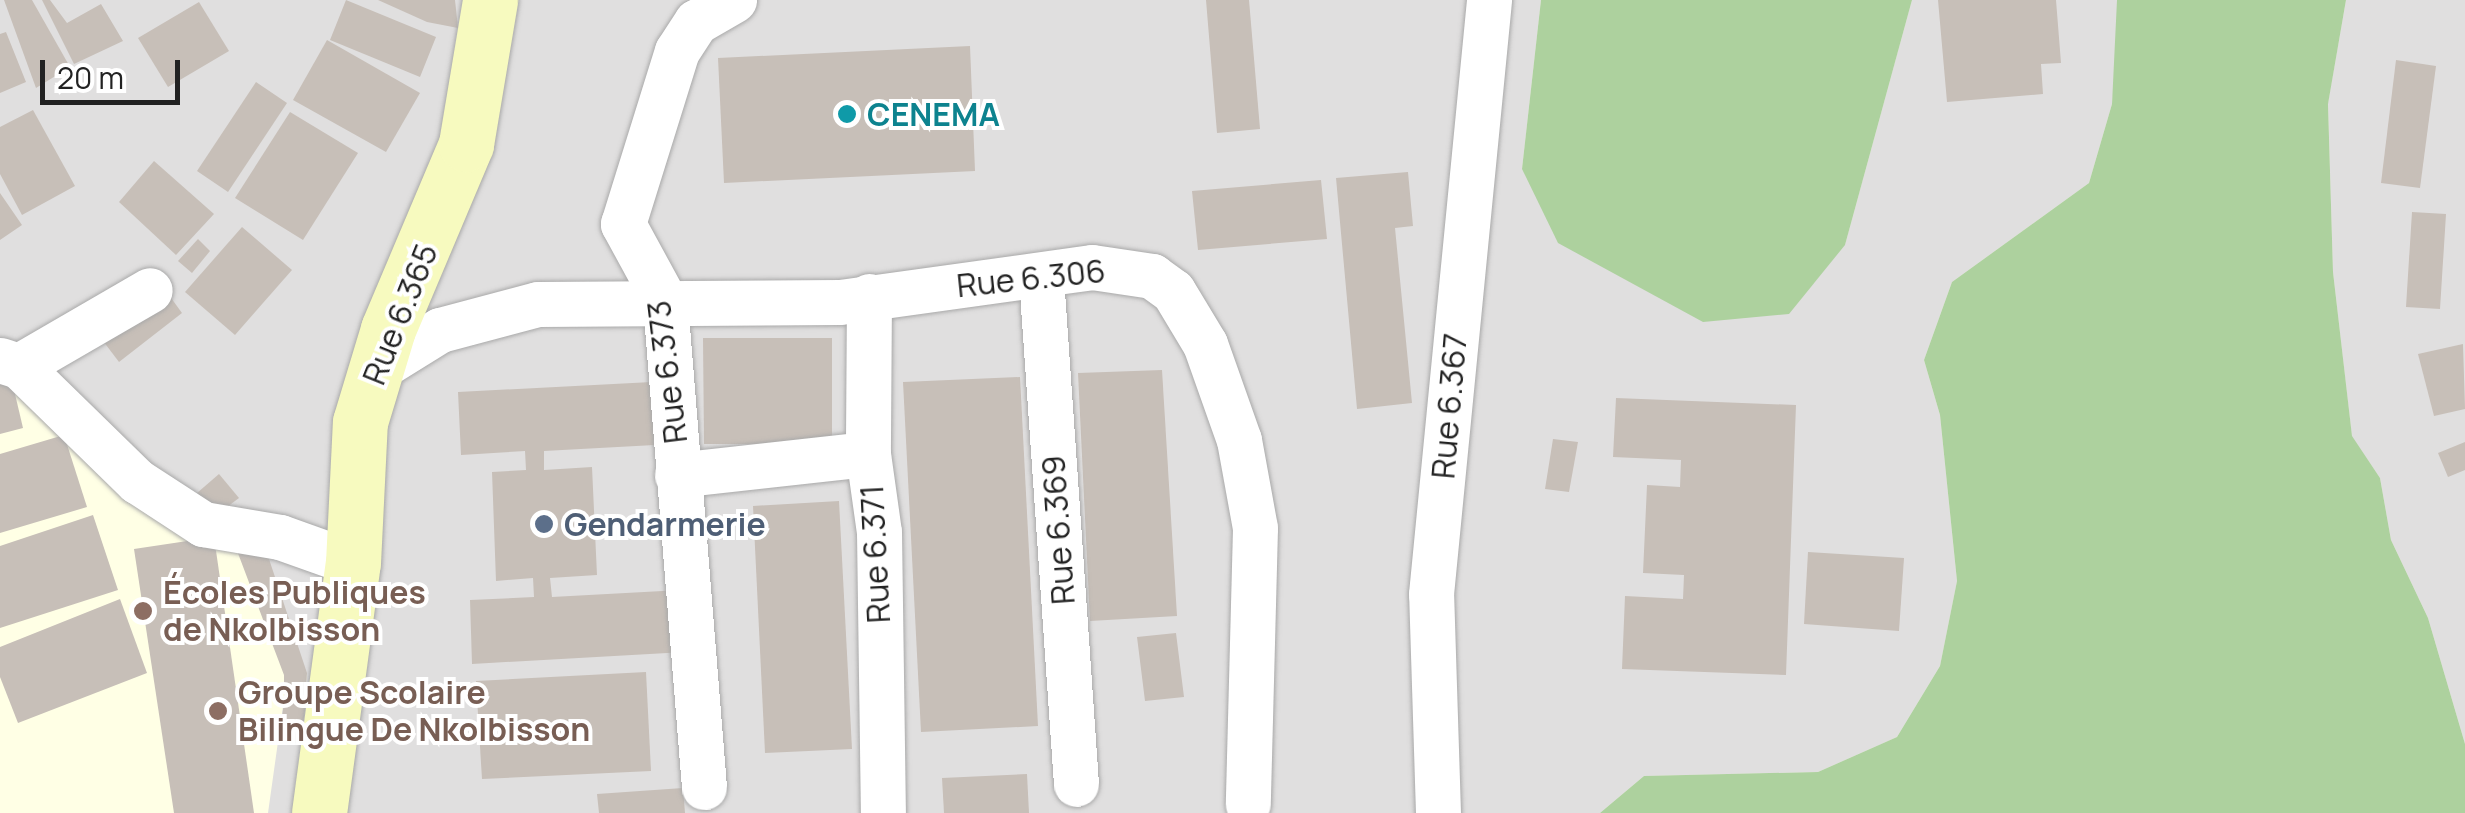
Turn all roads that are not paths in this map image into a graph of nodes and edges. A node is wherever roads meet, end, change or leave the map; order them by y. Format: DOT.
graph roads {
  1 [pos="490,0"];
  2 [pos="734,0"];
  3 [pos="1489,0"];
  4 [pos="1041,276"];
  5 [pos="150,290"];
  6 [pos="869,296"];
  7 [pos="665,302"];
  8 [pos="9,363"];
  9 [pos="372,372"];
  10 [pos="868,454"];
  11 [pos="677,474"];
  12 [pos="354,563"];
  13 [pos="1076,784"];
  14 [pos="704,787"];
  15 [pos="1248,804"];
  16 [pos="883,812"];
  17 [pos="318,813"];
  18 [pos="1438,813"];
  1 -- 9 [label="street, Rue 6.365"];
  2 -- 7 [label="street, Rue 6.373"];
  3 -- 18 [label="street, Rue 6.367"];
  4 -- 6 [label="street, Rue 6.306"];
  4 -- 13 [label="street, Rue 6.369"];
  4 -- 15 [label="street, Rue 6.306"];
  5 -- 8 [label="street"];
  6 -- 7 [label="street, Rue 6.306"];
  6 -- 10 [label="street, Rue 6.371"];
  7 -- 9 [label="street, Rue 6.306"];
  7 -- 11 [label="street, Rue 6.373"];
  8 -- 12 [label="street"];
  9 -- 12 [label="street, Rue 6.365"];
  10 -- 11 [label="street"];
  10 -- 16 [label="street, Rue 6.371"];
  11 -- 14 [label="street, Rue 6.373"];
  12 -- 17 [label="street, Rue 6.365"];
}
